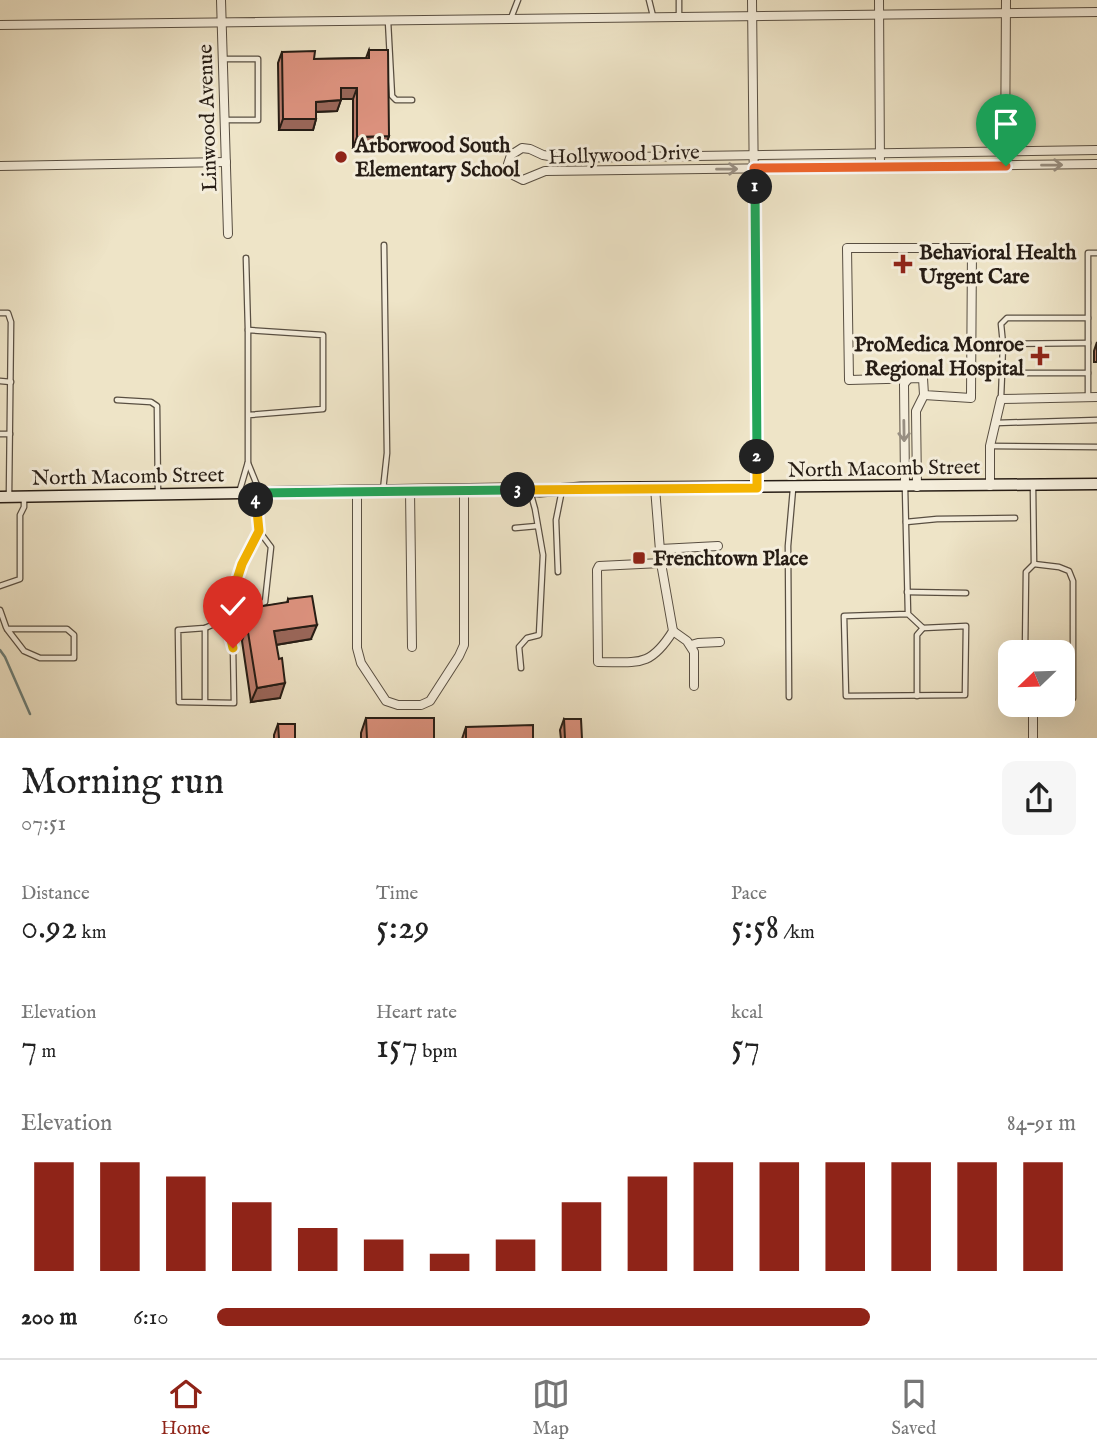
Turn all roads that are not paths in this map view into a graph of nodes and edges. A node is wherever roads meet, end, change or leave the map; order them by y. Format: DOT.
graph roads {
  1 [pos="221,0"];
  2 [pos="519,0"];
  3 [pos="649,0"];
  4 [pos="679,0"];
  5 [pos="752,0"];
  6 [pos="878,0"];
  7 [pos="1006,0"];
  8 [pos="1007,12"];
  9 [pos="1097,12"];
  10 [pos="878,13"];
  11 [pos="653,17"];
  12 [pos="679,17"];
  13 [pos="752,17"];
  14 [pos="510,19"];
  15 [pos="388,20"];
  16 [pos="221,22"];
  17 [pos="0,25"];
  18 [pos="222,59"];
  19 [pos="412,100"];
  20 [pos="224,120"];
  21 [pos="1097,150"];
  22 [pos="1006,151"];
  23 [pos="880,154"];
  24 [pos="754,155"];
  25 [pos="226,162"];
  26 [pos="1097,164"];
  27 [pos="0,166"];
  28 [pos="1006,166"];
  29 [pos="880,167"];
  30 [pos="754,168"];
  31 [pos="228,234"];
  32 [pos="384,246"];
  33 [pos="1097,253"];
  34 [pos="246,258"];
  35 [pos="0,313"];
  36 [pos="1088,318"];
  37 [pos="248,330"];
  38 [pos="1088,343"];
  39 [pos="1003,344"];
  40 [pos="1002,373"];
  41 [pos="1088,373"];
  42 [pos="909,378"];
  43 [pos="0,381"];
  44 [pos="11,382"];
  45 [pos="923,396"];
  46 [pos="1092,397"];
  47 [pos="1001,399"];
  48 [pos="117,400"];
  49 [pos="249,415"];
  50 [pos="1097,420"];
  51 [pos="995,423"];
  52 [pos="0,434"];
  53 [pos="10,434"];
  54 [pos="990,446"];
  55 [pos="1097,447"];
  56 [pos="248,462"];
  57 [pos="1033,485"];
  58 [pos="1097,485"];
  59 [pos="911,486"];
  60 [pos="989,486"];
  61 [pos="655,488"];
  62 [pos="757,488"];
  63 [pos="793,488"];
  64 [pos="562,490"];
  65 [pos="357,491"];
  66 [pos="383,491"];
  67 [pos="410,491"];
  68 [pos="464,491"];
  69 [pos="530,491"];
  70 [pos="258,493"];
  71 [pos="239,494"];
  72 [pos="158,495"];
  73 [pos="24,496"];
  74 [pos="4,497"];
  75 [pos="1015,518"];
  76 [pos="906,522"];
  77 [pos="537,526"];
  78 [pos="515,528"];
  79 [pos="259,531"];
  80 [pos="718,546"];
  81 [pos="660,549"];
  82 [pos="661,563"];
  83 [pos="1034,564"];
  84 [pos="558,572"];
  85 [pos="0,586"];
  86 [pos="907,592"];
  87 [pos="966,593"];
  88 [pos="239,606"];
  89 [pos="0,610"];
  90 [pos="908,614"];
  91 [pos="226,619"];
  92 [pos="205,628"];
  93 [pos="923,628"];
  94 [pos="7,629"];
  95 [pos="673,631"];
  96 [pos="1025,640"];
  97 [pos="1073,640"];
  98 [pos="720,642"];
  99 [pos="691,645"];
  100 [pos="412,647"];
  101 [pos="521,668"];
  102 [pos="694,686"];
  103 [pos="917,696"];
  104 [pos="789,697"];
  105 [pos="205,702"];
  106 [pos="1033,718"];
  107 [pos="1033,738"];
  1 -- 16 [label="street, Linwood Avenue"];
  2 -- 14 [label="lane"];
  3 -- 11 [label="lane"];
  4 -- 12 [label="lane"];
  5 -- 13 [label="street"];
  6 -- 10 [label="street"];
  7 -- 8 [label="street"];
  8 -- 9 [label="street"];
  8 -- 10 [label="street"];
  8 -- 22 [label="street"];
  10 -- 13 [label="street"];
  10 -- 23 [label="street"];
  11 -- 12 [label="street"];
  11 -- 14 [label="street"];
  12 -- 13 [label="street"];
  13 -- 24 [label="street"];
  14 -- 15 [label="street"];
  15 -- 16 [label="street"];
  15 -- 19 [label="lane"];
  16 -- 17 [label="street"];
  16 -- 18 [label="street, Linwood Avenue"];
  18 -- 20 [label="street, Linwood Avenue"];
  18 -- 20 [label="lane"];
  20 -- 25 [label="street, Linwood Avenue"];
  21 -- 22 [label="street, Hollywood Drive"];
  22 -- 23 [label="street, Hollywood Drive"];
  22 -- 28 [label="street"];
  23 -- 24 [label="street, Hollywood Drive"];
  23 -- 29 [label="street"];
  24 -- 30 [label="street"];
  24 -- 30 [label="street, Hollywood Drive, one-way"];
  25 -- 27 [label="street"];
  25 -- 31 [label="street, Linwood Avenue"];
  28 -- 26 [label="street, Hollywood Drive, one-way"];
  28 -- 29 [label="street, Hollywood Drive"];
  29 -- 30 [label="street, Hollywood Drive"];
  30 -- 62 [label="street"];
  32 -- 66 [label="lane"];
  33 -- 36 [label="lane"];
  34 -- 37 [label="lane"];
  35 -- 44 [label="lane"];
  36 -- 38 [label="lane"];
  36 -- 39 [label="lane"];
  37 -- 49 [label="lane"];
  37 -- 49 [label="lane"];
  38 -- 39 [label="lane"];
  38 -- 41 [label="lane"];
  39 -- 40 [label="lane"];
  40 -- 41 [label="lane"];
  40 -- 47 [label="lane"];
  41 -- 46 [label="lane"];
  42 -- 45 [label="street"];
  42 -- 45 [label="street"];
  42 -- 59 [label="street, one-way"];
  43 -- 44 [label="lane"];
  44 -- 53 [label="lane"];
  45 -- 59 [label="street"];
  46 -- 47 [label="street"];
  47 -- 51 [label="street"];
  48 -- 72 [label="lane"];
  49 -- 56 [label="lane"];
  50 -- 51 [label="lane"];
  51 -- 54 [label="street"];
  52 -- 53 [label="lane"];
  53 -- 74 [label="lane"];
  54 -- 55 [label="lane"];
  54 -- 60 [label="street"];
  56 -- 70 [label="lane"];
  56 -- 71 [label="lane"];
  57 -- 58 [label="street, North Macomb Street"];
  57 -- 60 [label="street, North Macomb Street"];
  57 -- 83 [label="lane"];
  59 -- 60 [label="street, North Macomb Street"];
  59 -- 63 [label="street, North Macomb Street"];
  59 -- 76 [label="lane"];
  61 -- 62 [label="street, North Macomb Street"];
  61 -- 64 [label="street, North Macomb Street"];
  61 -- 81 [label="street"];
  62 -- 63 [label="street, North Macomb Street"];
  63 -- 104 [label="lane"];
  64 -- 69 [label="street, North Macomb Street"];
  64 -- 84 [label="lane"];
  65 -- 66 [label="street, North Macomb Street"];
  65 -- 68 [label="street"];
  65 -- 70 [label="street, North Macomb Street"];
  66 -- 67 [label="street, North Macomb Street"];
  67 -- 68 [label="street, North Macomb Street"];
  67 -- 100 [label="street"];
  68 -- 69 [label="street, North Macomb Street"];
  69 -- 77 [label="lane"];
  70 -- 71 [label="street, North Macomb Street"];
  70 -- 79 [label="lane"];
  71 -- 72 [label="street, North Macomb Street"];
  72 -- 73 [label="street, North Macomb Street"];
  73 -- 74 [label="street, North Macomb Street"];
  73 -- 85 [label="lane"];
  75 -- 76 [label="lane"];
  76 -- 86 [label="lane"];
  77 -- 78 [label="lane"];
  77 -- 101 [label="lane"];
  79 -- 88 [label="lane"];
  79 -- 88 [label="lane"];
  80 -- 81 [label="street"];
  81 -- 82 [label="street"];
  82 -- 95 [label="street"];
  82 -- 95 [label="street"];
  83 -- 96 [label="lane"];
  83 -- 97 [label="lane"];
  86 -- 87 [label="lane"];
  86 -- 90 [label="lane"];
  88 -- 91 [label="lane"];
  89 -- 94 [label="lane"];
  90 -- 93 [label="lane"];
  90 -- 103 [label="lane"];
  91 -- 92 [label="lane"];
  91 -- 105 [label="lane"];
  92 -- 105 [label="lane"];
  92 -- 105 [label="lane"];
  93 -- 103 [label="lane"];
  93 -- 103 [label="lane"];
  94 -- 94 [label="lane"];
  95 -- 99 [label="street"];
  98 -- 99 [label="street"];
  99 -- 102 [label="street"];
  106 -- 107 [label="street"];
}
